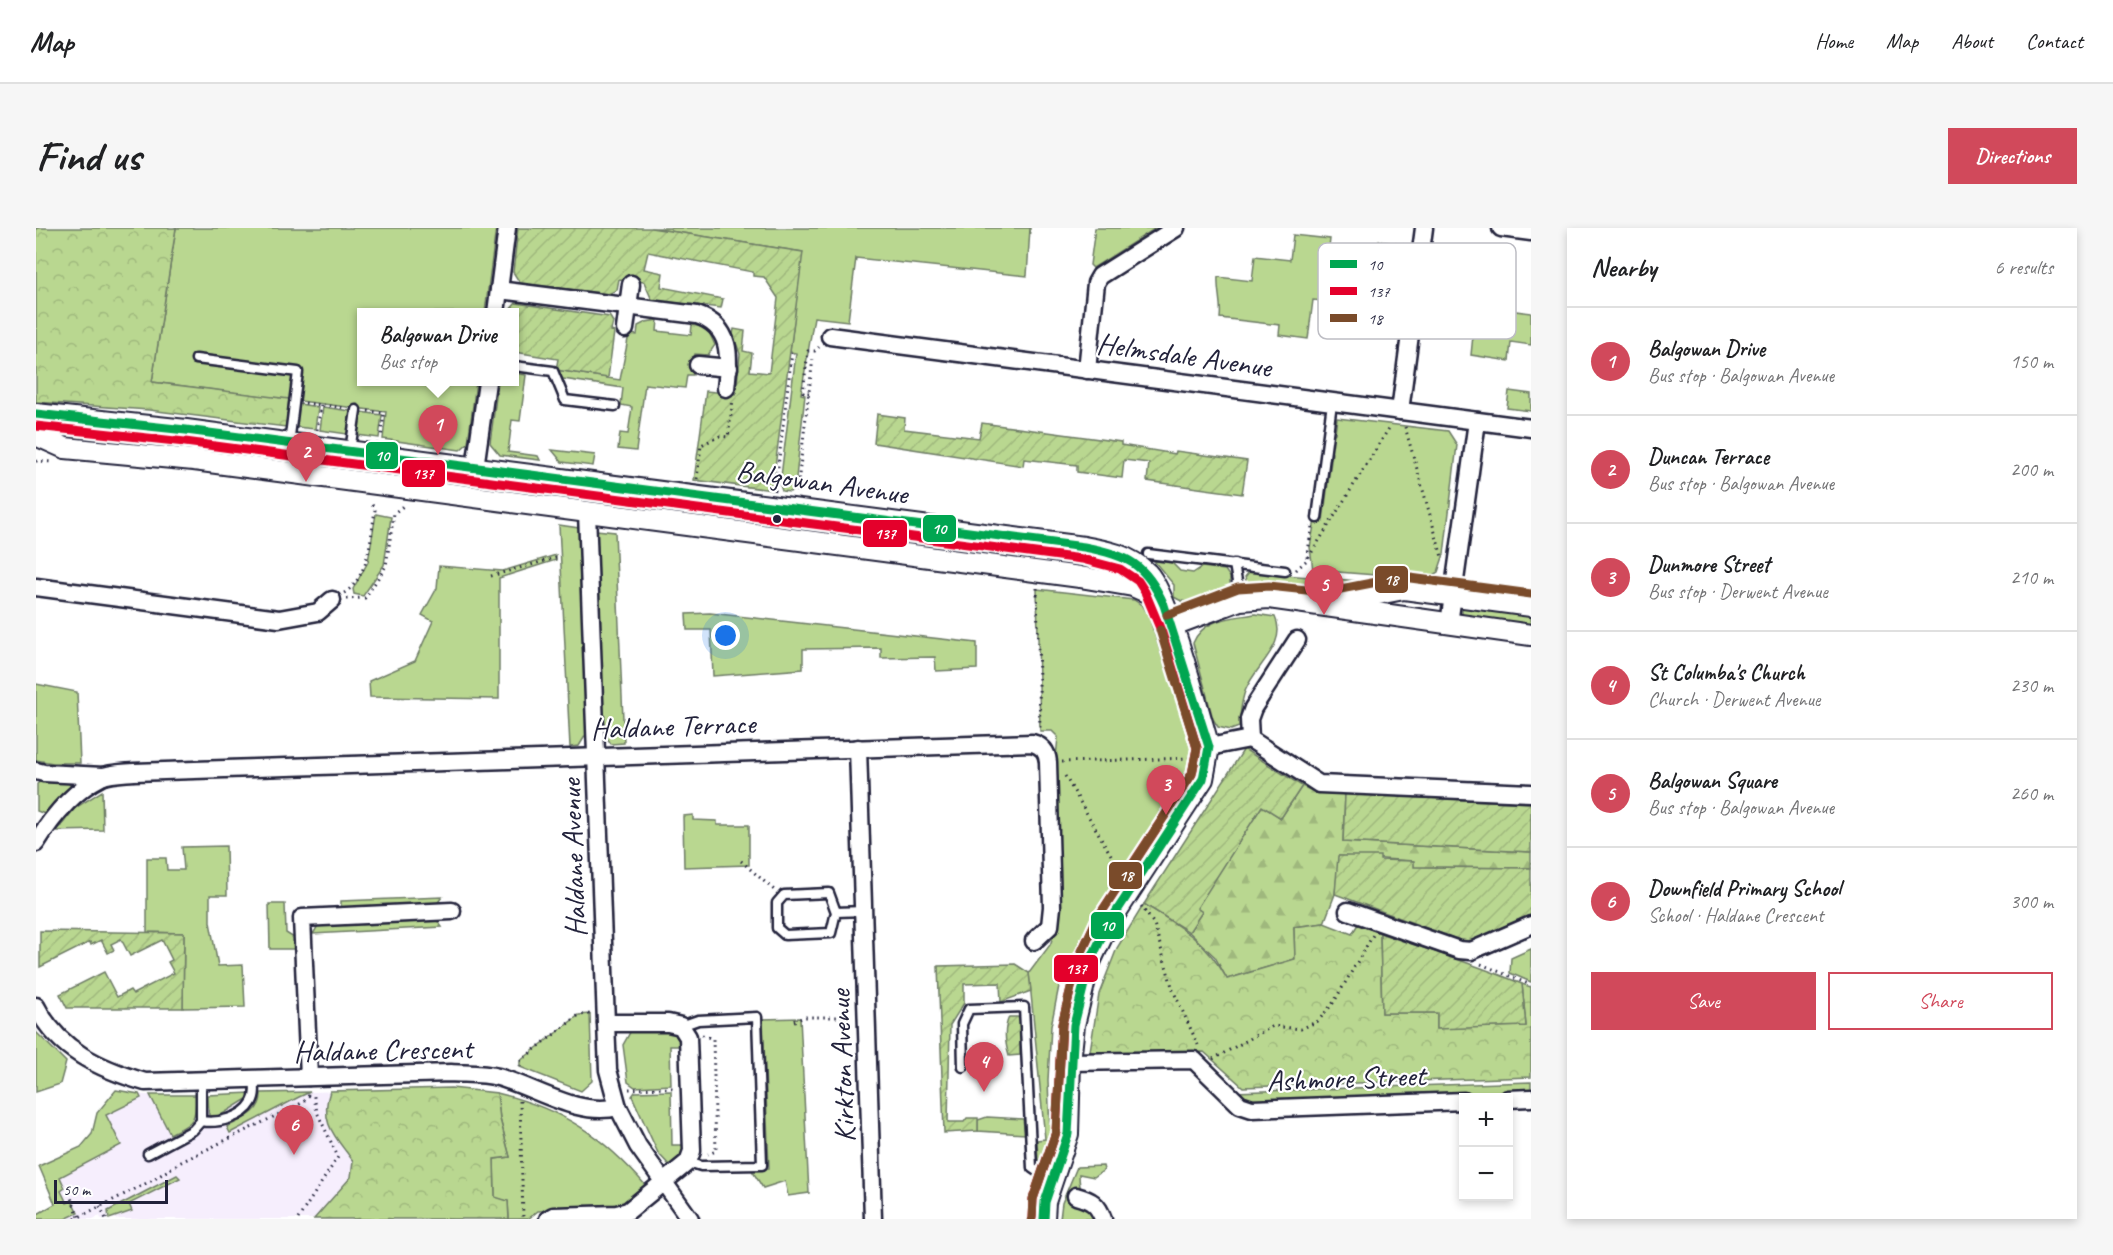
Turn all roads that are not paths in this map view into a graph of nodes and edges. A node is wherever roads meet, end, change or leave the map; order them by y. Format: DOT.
graph roads {
  1 [pos="507,228"];
  2 [pos="1176,228"];
  3 [pos="1424,228"];
  4 [pos="1501,228"];
  5 [pos="1531,232"];
  6 [pos="1422,243"];
  7 [pos="631,284"];
  8 [pos="499,290"];
  9 [pos="497,308"];
  10 [pos="628,308"];
  11 [pos="625,329"];
  12 [pos="830,336"];
  13 [pos="1409,339"];
  14 [pos="196,359"];
  15 [pos="698,364"];
  16 [pos="519,367"];
  17 [pos="729,368"];
  18 [pos="1088,370"];
  19 [pos="486,386"];
  20 [pos="726,388"];
  21 [pos="1332,403"];
  22 [pos="615,406"];
  23 [pos="356,410"];
  24 [pos="1400,411"];
  25 [pos="36,414"];
  26 [pos="1477,421"];
  27 [pos="100,423"];
  28 [pos="1531,428"];
  29 [pos="36,435"];
  30 [pos="289,444"];
  31 [pos="99,451"];
  32 [pos="350,452"];
  33 [pos="475,468"];
  34 [pos="527,475"];
  35 [pos="659,491"];
  36 [pos="523,503"];
  37 [pos="587,512"];
  38 [pos="1317,518"];
  39 [pos="655,520"];
  40 [pos="1084,547"];
  41 [pos="1148,554"];
  42 [pos="1234,564"];
  43 [pos="1290,571"];
  44 [pos="1080,577"];
  45 [pos="36,587"];
  46 [pos="1453,596"];
  47 [pos="1160,598"];
  48 [pos="332,600"];
  49 [pos="1240,600"];
  50 [pos="1325,604"];
  51 [pos="1531,606"];
  52 [pos="1449,624"];
  53 [pos="1172,626"];
  54 [pos="1531,635"];
  55 [pos="1297,640"];
  56 [pos="1250,739"];
  57 [pos="858,748"];
  58 [pos="1209,752"];
  59 [pos="597,755"];
  60 [pos="36,771"];
  61 [pos="103,776"];
  62 [pos="1531,793"];
  63 [pos="36,843"];
  64 [pos="452,911"];
  65 [pos="864,911"];
  66 [pos="1348,911"];
  67 [pos="836,912"];
  68 [pos="1531,925"];
  69 [pos="1034,941"];
  70 [pos="36,1006"];
  71 [pos="606,1023"];
  72 [pos="681,1026"];
  73 [pos="1070,1062"];
  74 [pos="963,1068"];
  75 [pos="254,1079"];
  76 [pos="201,1081"];
  77 [pos="311,1084"];
  78 [pos="1531,1098"];
  79 [pos="1513,1099"];
  80 [pos="1459,1101"];
  81 [pos="618,1107"];
  82 [pos="201,1121"];
  83 [pos="148,1154"];
  84 [pos="688,1162"];
  85 [pos="1052,1181"];
  86 [pos="663,1184"];
  87 [pos="1076,1196"];
  88 [pos="548,1219"];
  89 [pos="690,1219"];
  90 [pos="873,1219"];
  91 [pos="1044,1219"];
  92 [pos="1103,1219"];
  1 -- 8 [label="street"];
  2 -- 18 [label="street"];
  3 -- 6 [label="street"];
  4 -- 5 [label="street"];
  7 -- 10 [label="street"];
  8 -- 9 [label="street"];
  8 -- 10 [label="street"];
  10 -- 11 [label="street"];
  10 -- 17 [label="street"];
  12 -- 18 [label="street, Helmsdale Avenue"];
  13 -- 24 [label="street"];
  14 -- 30 [label="lane"];
  15 -- 17 [label="street"];
  16 -- 22 [label="lane"];
  17 -- 20 [label="street"];
  18 -- 21 [label="street, Helmsdale Avenue"];
  19 -- 33 [label="street"];
  21 -- 24 [label="street, Helmsdale Avenue"];
  21 -- 38 [label="lane"];
  23 -- 32 [label="lane"];
  24 -- 26 [label="street, Helmsdale Avenue"];
  25 -- 27 [label="street, Balgowan Avenue"];
  26 -- 28 [label="street, Helmsdale Avenue"];
  26 -- 46 [label="street"];
  27 -- 30 [label="street, Balgowan Avenue"];
  27 -- 31 [label="street"];
  29 -- 31 [label="street, Balgowan Avenue"];
  30 -- 32 [label="street, Balgowan Avenue"];
  31 -- 36 [label="street, Balgowan Avenue"];
  32 -- 33 [label="street, Balgowan Avenue"];
  33 -- 34 [label="street, Balgowan Avenue"];
  34 -- 35 [label="street, Balgowan Avenue"];
  34 -- 36 [label="street"];
  35 -- 39 [label="street"];
  35 -- 40 [label="street, Balgowan Avenue"];
  36 -- 37 [label="street, Balgowan Avenue"];
  37 -- 39 [label="street, Balgowan Avenue"];
  37 -- 59 [label="street, Haldane Avenue"];
  39 -- 44 [label="street, Balgowan Avenue"];
  40 -- 44 [label="street"];
  40 -- 47 [label="street, Balgowan Avenue"];
  41 -- 42 [label="lane"];
  42 -- 43 [label="lane"];
  42 -- 49 [label="lane"];
  44 -- 47 [label="street, Balgowan Avenue"];
  45 -- 48 [label="street"];
  46 -- 50 [label="street"];
  46 -- 51 [label="street"];
  46 -- 52 [label="street"];
  47 -- 53 [label="street"];
  49 -- 50 [label="street"];
  49 -- 53 [label="street"];
  50 -- 52 [label="street"];
  52 -- 54 [label="street"];
  53 -- 58 [label="street"];
  55 -- 56 [label="street"];
  56 -- 58 [label="street"];
  56 -- 62 [label="street"];
  57 -- 59 [label="street, Haldane Terrace"];
  57 -- 65 [label="street, Kirkton Avenue"];
  57 -- 69 [label="street, Haldane Terrace"];
  58 -- 73 [label="street"];
  59 -- 61 [label="street, Haldane Terrace"];
  59 -- 71 [label="street, Haldane Avenue"];
  60 -- 61 [label="street, Haldane Terrace"];
  61 -- 63 [label="street, Haldane Terrace"];
  64 -- 77 [label="street"];
  65 -- 67 [label="lane"];
  65 -- 90 [label="street, Kirkton Avenue"];
  66 -- 68 [label="street"];
  67 -- 67 [label="lane"];
  70 -- 76 [label="street, Haldane Crescent"];
  71 -- 72 [label="street"];
  71 -- 81 [label="street, Haldane Avenue"];
  72 -- 84 [label="street"];
  72 -- 84 [label="lane"];
  73 -- 80 [label="street, Ashmore Street"];
  73 -- 85 [label="street"];
  74 -- 85 [label="lane"];
  75 -- 76 [label="street, Haldane Crescent"];
  75 -- 77 [label="street, Haldane Crescent"];
  75 -- 82 [label="lane"];
  76 -- 82 [label="lane"];
  77 -- 81 [label="street, Haldane Crescent"];
  78 -- 79 [label="street"];
  81 -- 86 [label="street"];
  82 -- 83 [label="lane"];
  84 -- 86 [label="street"];
  85 -- 91 [label="street"];
  86 -- 88 [label="street"];
  86 -- 89 [label="street"];
  87 -- 92 [label="street"];
}
